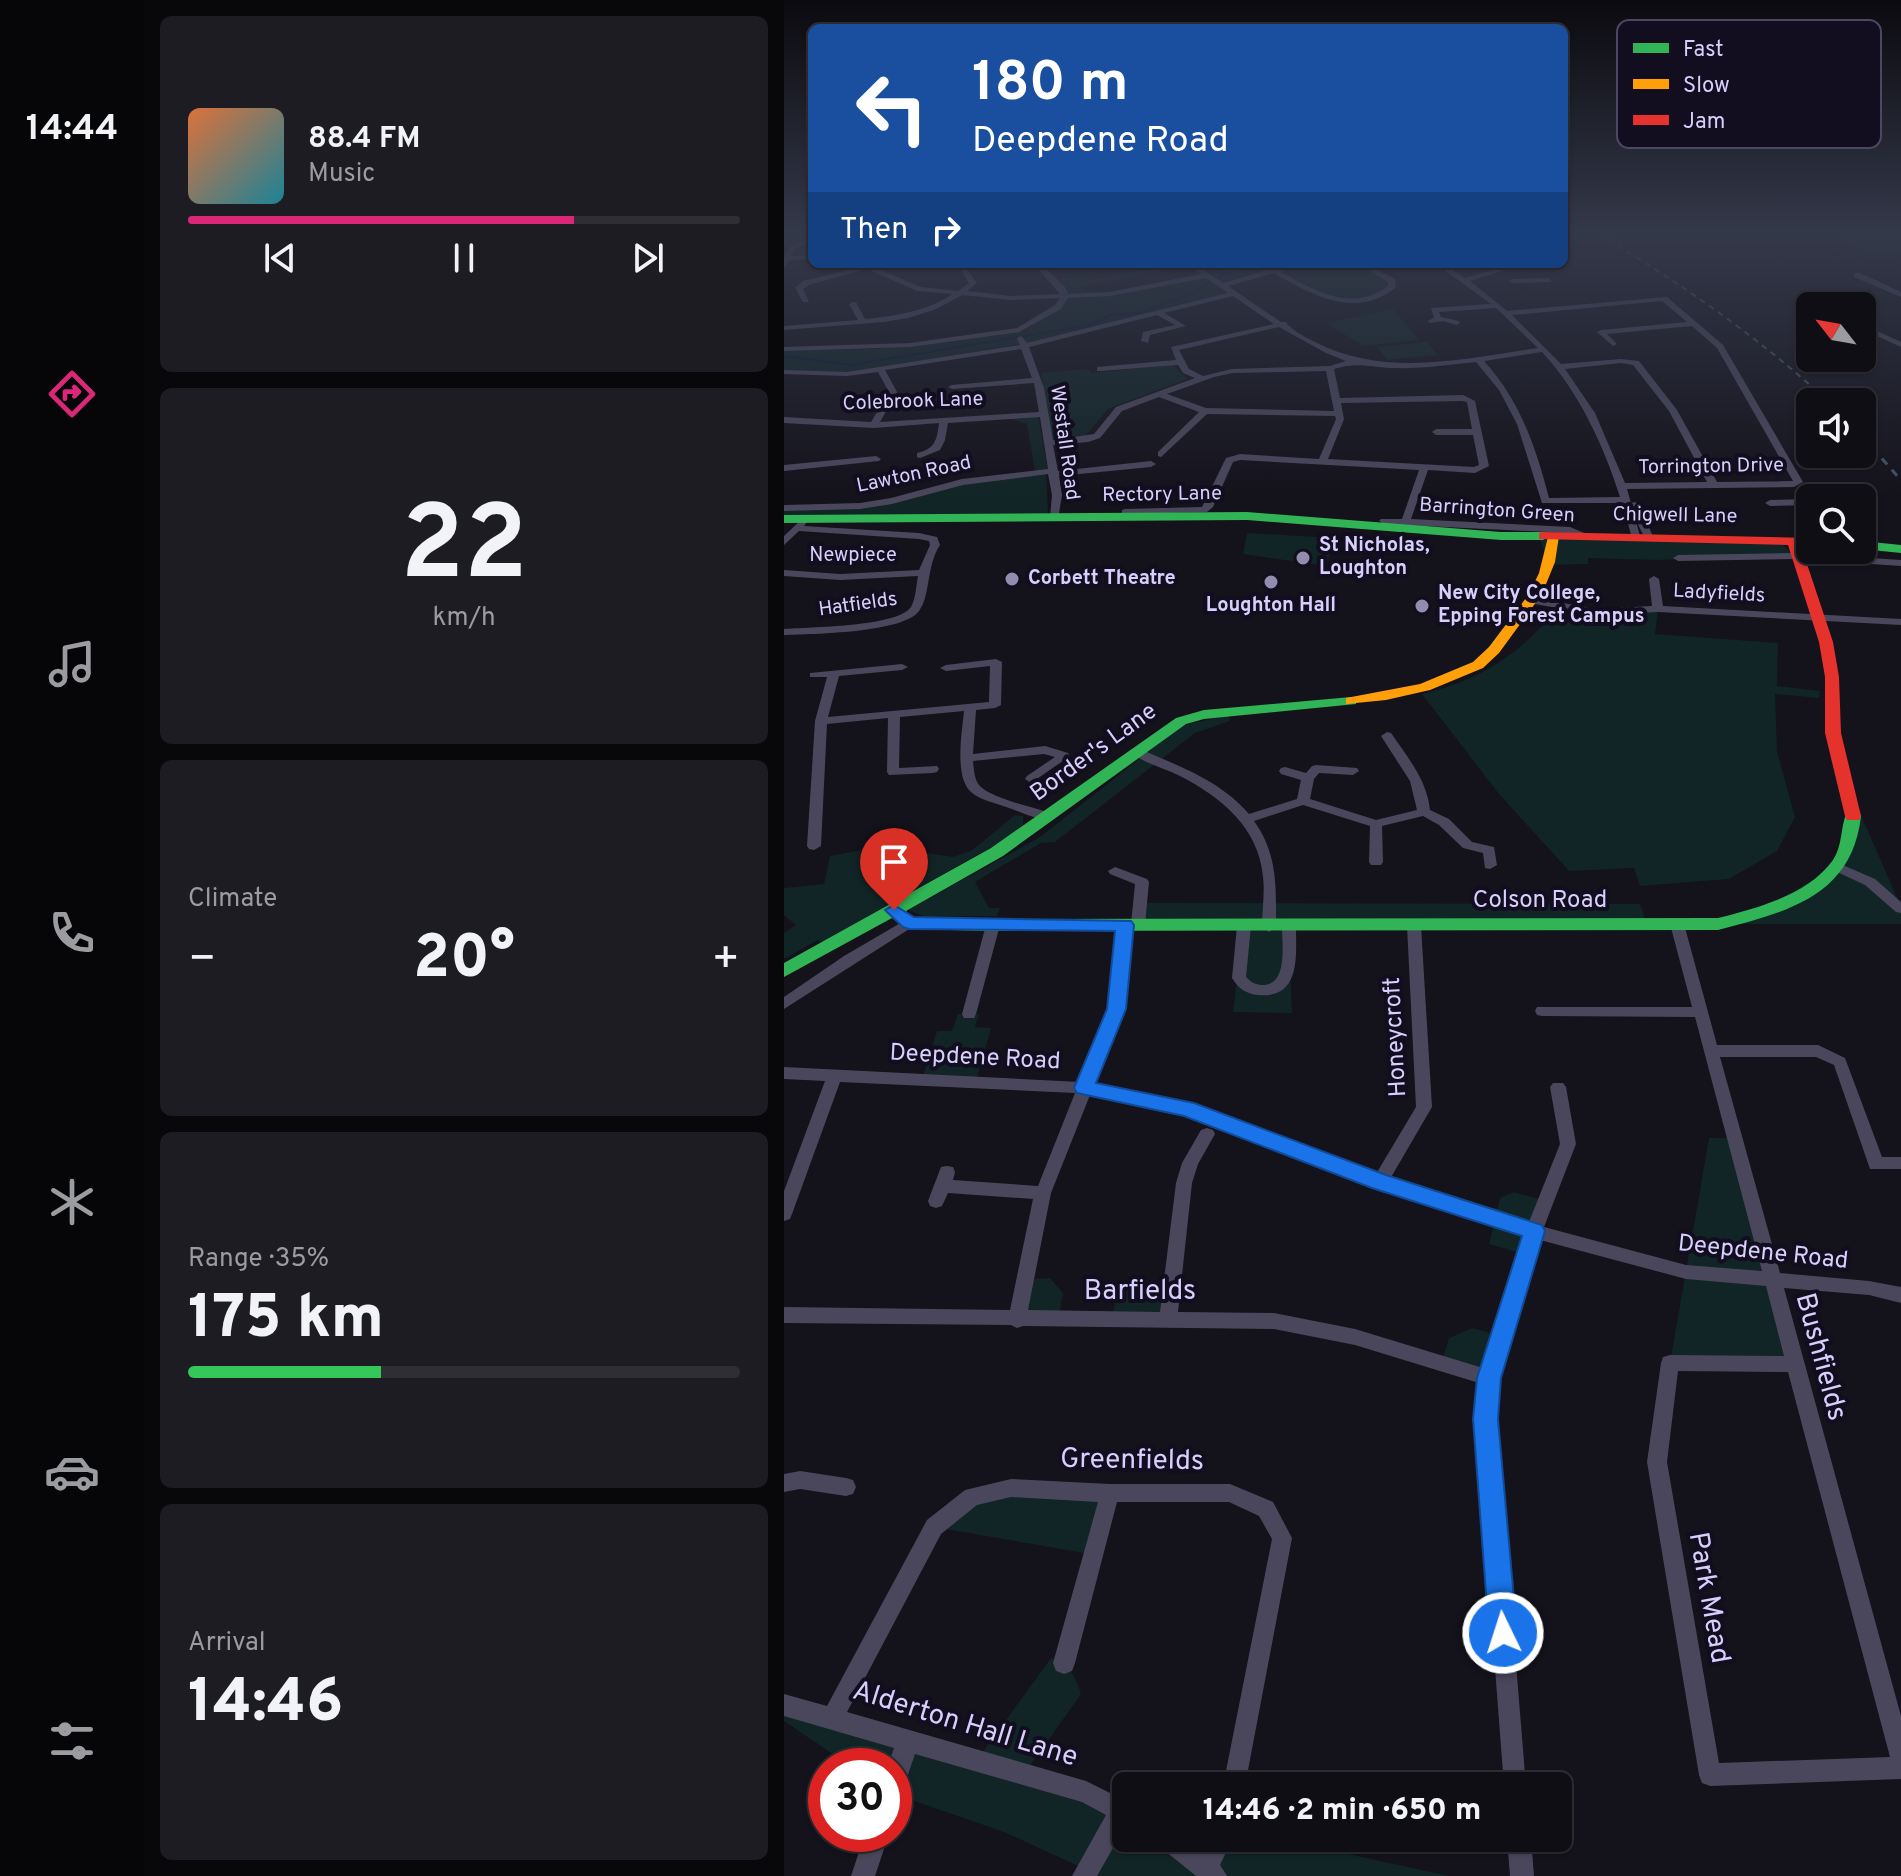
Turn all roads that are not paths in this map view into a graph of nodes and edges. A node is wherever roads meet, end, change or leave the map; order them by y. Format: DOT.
graph roads {
  1 [pos="850,322"];
  2 [pos="1039,322"];
  3 [pos="1126,322"];
  4 [pos="1174,322"];
  5 [pos="1279,322"];
  6 [pos="1451,322"];
  7 [pos="1514,322"];
  8 [pos="1691,322"];
  9 [pos="1456,323"];
  10 [pos="1283,324"];
  11 [pos="1694,324"];
  12 [pos="784,330"];
  13 [pos="1091,331"];
  14 [pos="1876,333"];
  15 [pos="1021,336"];
  16 [pos="1099,339"];
  17 [pos="1145,341"];
  18 [pos="1613,344"];
  19 [pos="1901,345"];
  20 [pos="785,349"];
  21 [pos="1542,350"];
  22 [pos="1477,358"];
  23 [pos="1355,361"];
  24 [pos="1180,362"];
  25 [pos="1560,366"];
  26 [pos="1330,368"];
  27 [pos="1100,369"];
  28 [pos="881,370"];
  29 [pos="784,372"];
  30 [pos="1201,378"];
  31 [pos="1037,380"];
  32 [pos="952,387"];
  33 [pos="1159,394"];
  34 [pos="1335,401"];
  35 [pos="1205,411"];
  36 [pos="1042,414"];
  37 [pos="1338,414"];
  38 [pos="784,420"];
  39 [pos="795,421"];
  40 [pos="944,422"];
  41 [pos="874,425"];
  42 [pos="784,430"];
  43 [pos="1436,432"];
  44 [pos="1477,432"];
  45 [pos="1047,443"];
  46 [pos="1161,454"];
  47 [pos="920,455"];
  48 [pos="876,459"];
  49 [pos="1323,461"];
  50 [pos="1151,464"];
  51 [pos="1424,467"];
  52 [pos="784,468"];
  53 [pos="1052,473"];
  54 [pos="1766,485"];
  55 [pos="1623,486"];
  56 [pos="1714,486"];
  57 [pos="1625,500"];
  58 [pos="1796,500"];
  59 [pos="784,508"];
  60 [pos="1055,515"];
  61 [pos="1384,521"];
  62 [pos="796,522"];
  63 [pos="1405,523"];
  64 [pos="1544,534"];
  65 [pos="1641,536"];
  66 [pos="784,542"];
  67 [pos="1796,546"];
  68 [pos="1796,546"];
  69 [pos="1876,546"];
  70 [pos="1901,549"];
  71 [pos="1678,558"];
  72 [pos="1876,559"];
  73 [pos="1901,563"];
  74 [pos="1805,564"];
  75 [pos="784,573"];
  76 [pos="922,573"];
  77 [pos="1654,579"];
  78 [pos="1535,601"];
  79 [pos="1658,609"];
  80 [pos="1820,618"];
  81 [pos="1901,622"];
  82 [pos="784,632"];
  83 [pos="902,667"];
  84 [pos="946,668"];
  85 [pos="834,674"];
  86 [pos="814,675"];
  87 [pos="970,707"];
  88 [pos="894,714"];
  89 [pos="821,721"];
  90 [pos="1387,736"];
  91 [pos="1136,752"];
  92 [pos="968,758"];
  93 [pos="933,769"];
  94 [pos="1285,771"];
  95 [pos="1353,771"];
  96 [pos="1308,778"];
  97 [pos="1031,779"];
  98 [pos="1303,801"];
  99 [pos="1424,812"];
  100 [pos="1044,816"];
  101 [pos="1249,818"];
  102 [pos="1376,824"];
  103 [pos="814,846"];
  104 [pos="1376,862"];
  105 [pos="1490,865"];
  106 [pos="1838,867"];
  107 [pos="1115,871"];
  108 [pos="1901,909"];
  109 [pos="894,910"];
  110 [pos="909,923"];
  111 [pos="1677,924"];
  112 [pos="993,925"];
  113 [pos="1131,925"];
  114 [pos="1244,926"];
  115 [pos="1414,926"];
  116 [pos="1269,927"];
  117 [pos="1289,927"];
  118 [pos="784,971"];
  119 [pos="784,1004"];
  120 [pos="1542,1011"];
  121 [pos="1699,1012"];
  122 [pos="969,1014"];
  123 [pos="1712,1051"];
  124 [pos="784,1073"];
  125 [pos="835,1075"];
  126 [pos="1558,1087"];
  127 [pos="1084,1088"];
  128 [pos="1207,1134"];
  129 [pos="1901,1163"];
  130 [pos="1380,1182"];
  131 [pos="942,1186"];
  132 [pos="1043,1193"];
  133 [pos="784,1214"];
  134 [pos="1534,1231"];
  135 [pos="1771,1280"];
  136 [pos="1901,1295"];
  137 [pos="784,1315"];
  138 [pos="1017,1320"];
  139 [pos="1168,1320"];
  140 [pos="1793,1364"];
  141 [pos="1489,1378"];
  142 [pos="784,1483"];
  143 [pos="846,1487"];
  144 [pos="1110,1493"];
  145 [pos="1064,1663"];
  146 [pos="784,1705"];
  147 [pos="833,1717"];
  148 [pos="908,1740"];
  149 [pos="905,1748"];
  150 [pos="1901,1757"];
  151 [pos="1901,1768"];
  152 [pos="1237,1772"];
  153 [pos="1514,1772"];
  154 [pos="1112,1806"];
  155 [pos="1112,1831"];
  156 [pos="871,1852"];
  157 [pos="1185,1852"];
  158 [pos="1216,1852"];
  159 [pos="1520,1852"];
  160 [pos="1210,1872"];
  161 [pos="863,1876"];
  162 [pos="1084,1876"];
  163 [pos="1522,1876"];
  1 -- 12 [label="street"];
  2 -- 15 [label="street"];
  3 -- 13 [label="street"];
  4 -- 17 [label="street"];
  5 -- 10 [label="street"];
  6 -- 9 [label="street"];
  7 -- 21 [label="street"];
  8 -- 11 [label="street, Torrington Drive"];
  10 -- 23 [label="street"];
  10 -- 24 [label="street"];
  11 -- 18 [label="street"];
  11 -- 54 [label="street, Torrington Drive"];
  12 -- 20 [label="street"];
  13 -- 15 [label="street"];
  13 -- 16 [label="street"];
  14 -- 19 [label="street"];
  15 -- 20 [label="street"];
  15 -- 28 [label="street"];
  15 -- 31 [label="street, Westall Road"];
  21 -- 22 [label="street"];
  21 -- 25 [label="street"];
  22 -- 23 [label="street"];
  22 -- 57 [label="street"];
  23 -- 26 [label="street"];
  24 -- 27 [label="street"];
  24 -- 30 [label="street"];
  25 -- 55 [label="street"];
  25 -- 56 [label="street"];
  26 -- 30 [label="street"];
  26 -- 34 [label="street"];
  28 -- 29 [label="street"];
  28 -- 41 [label="street"];
  30 -- 33 [label="street"];
  31 -- 32 [label="street"];
  31 -- 36 [label="street, Westall Road"];
  33 -- 35 [label="street"];
  33 -- 45 [label="street"];
  34 -- 37 [label="street"];
  34 -- 44 [label="street"];
  35 -- 37 [label="street"];
  35 -- 46 [label="street"];
  36 -- 40 [label="street, Colebrook Lane"];
  36 -- 45 [label="street, Westall Road"];
  37 -- 49 [label="street"];
  38 -- 39 [label="street, Colebrook Lane"];
  39 -- 41 [label="street, Colebrook Lane"];
  39 -- 42 [label="street"];
  40 -- 41 [label="street, Colebrook Lane"];
  40 -- 47 [label="street"];
  43 -- 44 [label="street"];
  44 -- 51 [label="street"];
  45 -- 53 [label="street, Westall Road"];
  48 -- 52 [label="street"];
  49 -- 51 [label="street"];
  49 -- 60 [label="street"];
  50 -- 53 [label="street, Lawton Road"];
  51 -- 63 [label="street, Barrington Green"];
  53 -- 59 [label="street, Lawton Road"];
  53 -- 60 [label="street, Westall Road"];
  54 -- 56 [label="street, Torrington Drive"];
  54 -- 58 [label="street"];
  55 -- 56 [label="street, Torrington Drive"];
  55 -- 57 [label="street"];
  55 -- 65 [label="street"];
  57 -- 65 [label="street"];
  60 -- 62 [label="street, Rectory Lane"];
  60 -- 64 [label="street, Rectory Lane"];
  61 -- 63 [label="street, Barrington Green"];
  62 -- 66 [label="street"];
  62 -- 76 [label="street, Hatfields"];
  63 -- 64 [label="street, Barrington Green"];
  64 -- 65 [label="street, Chigwell Lane"];
  64 -- 78 [label="street, Border's Lane"];
  65 -- 67 [label="street, Chigwell Lane"];
  68 -- 71 [label="street, Ladyfields"];
  69 -- 70 [label="street"];
  72 -- 73 [label="street, Ladyfields"];
  74 -- 80 [label="street"];
  75 -- 76 [label="street, Newpiece"];
  76 -- 82 [label="street, Hatfields"];
  77 -- 79 [label="street"];
  78 -- 79 [label="street, Ladyfields"];
  78 -- 91 [label="street, Border's Lane"];
  79 -- 80 [label="street, Ladyfields"];
  80 -- 81 [label="street, Ladyfields"];
  80 -- 106 [label="street"];
  83 -- 85 [label="street"];
  84 -- 87 [label="street"];
  85 -- 86 [label="street"];
  85 -- 89 [label="street"];
  87 -- 88 [label="street"];
  87 -- 92 [label="street"];
  88 -- 89 [label="street"];
  88 -- 93 [label="street"];
  89 -- 103 [label="street"];
  90 -- 99 [label="street"];
  91 -- 100 [label="street, Border's Lane"];
  91 -- 101 [label="street"];
  92 -- 97 [label="street"];
  92 -- 100 [label="street"];
  94 -- 96 [label="street"];
  95 -- 96 [label="street"];
  96 -- 98 [label="street"];
  98 -- 101 [label="street"];
  98 -- 102 [label="street"];
  99 -- 102 [label="street"];
  99 -- 105 [label="street"];
  100 -- 109 [label="street, Border's Lane"];
  101 -- 116 [label="street"];
  102 -- 104 [label="street"];
  106 -- 108 [label="street"];
  106 -- 111 [label="street, Colson Road"];
  107 -- 113 [label="street"];
  109 -- 110 [label="street"];
  109 -- 118 [label="street, Border's Lane"];
  110 -- 112 [label="street, Colson Road"];
  110 -- 119 [label="street"];
  111 -- 115 [label="street, Colson Road"];
  111 -- 121 [label="street, Bushfields"];
  112 -- 113 [label="street, Colson Road"];
  112 -- 122 [label="street"];
  113 -- 114 [label="street, Colson Road"];
  113 -- 127 [label="street"];
  114 -- 116 [label="street, Colson Road"];
  114 -- 117 [label="street"];
  115 -- 117 [label="street, Colson Road"];
  115 -- 130 [label="street, Honeycroft"];
  116 -- 117 [label="street, Colson Road"];
  120 -- 121 [label="street"];
  121 -- 123 [label="street, Bushfields"];
  123 -- 129 [label="street"];
  123 -- 135 [label="street, Bushfields"];
  124 -- 125 [label="street, Deepdene Road"];
  125 -- 127 [label="street, Deepdene Road"];
  125 -- 133 [label="street"];
  126 -- 134 [label="street"];
  127 -- 130 [label="street, Deepdene Road"];
  127 -- 132 [label="street"];
  128 -- 139 [label="street"];
  130 -- 134 [label="street, Deepdene Road"];
  131 -- 132 [label="street"];
  132 -- 138 [label="street"];
  134 -- 135 [label="street, Deepdene Road"];
  134 -- 141 [label="street"];
  135 -- 136 [label="street, Deepdene Road"];
  135 -- 140 [label="street, Bushfields"];
  137 -- 138 [label="street, Barfields"];
  138 -- 139 [label="street, Barfields"];
  139 -- 141 [label="street, Barfields"];
  140 -- 150 [label="street, Bushfields"];
  140 -- 151 [label="street, Park Mead"];
  141 -- 153 [label="street"];
  142 -- 143 [label="street"];
  144 -- 145 [label="street"];
  144 -- 147 [label="street, Greenfields"];
  144 -- 152 [label="street, Greenfields"];
  146 -- 147 [label="street, Alderton Hall Lane"];
  147 -- 148 [label="street, Alderton Hall Lane"];
  148 -- 149 [label="street"];
  148 -- 154 [label="street, Alderton Hall Lane"];
  155 -- 162 [label="street"];
  156 -- 161 [label="street"];
  157 -- 160 [label="street"];
  158 -- 160 [label="street"];
  159 -- 163 [label="street"];
}
